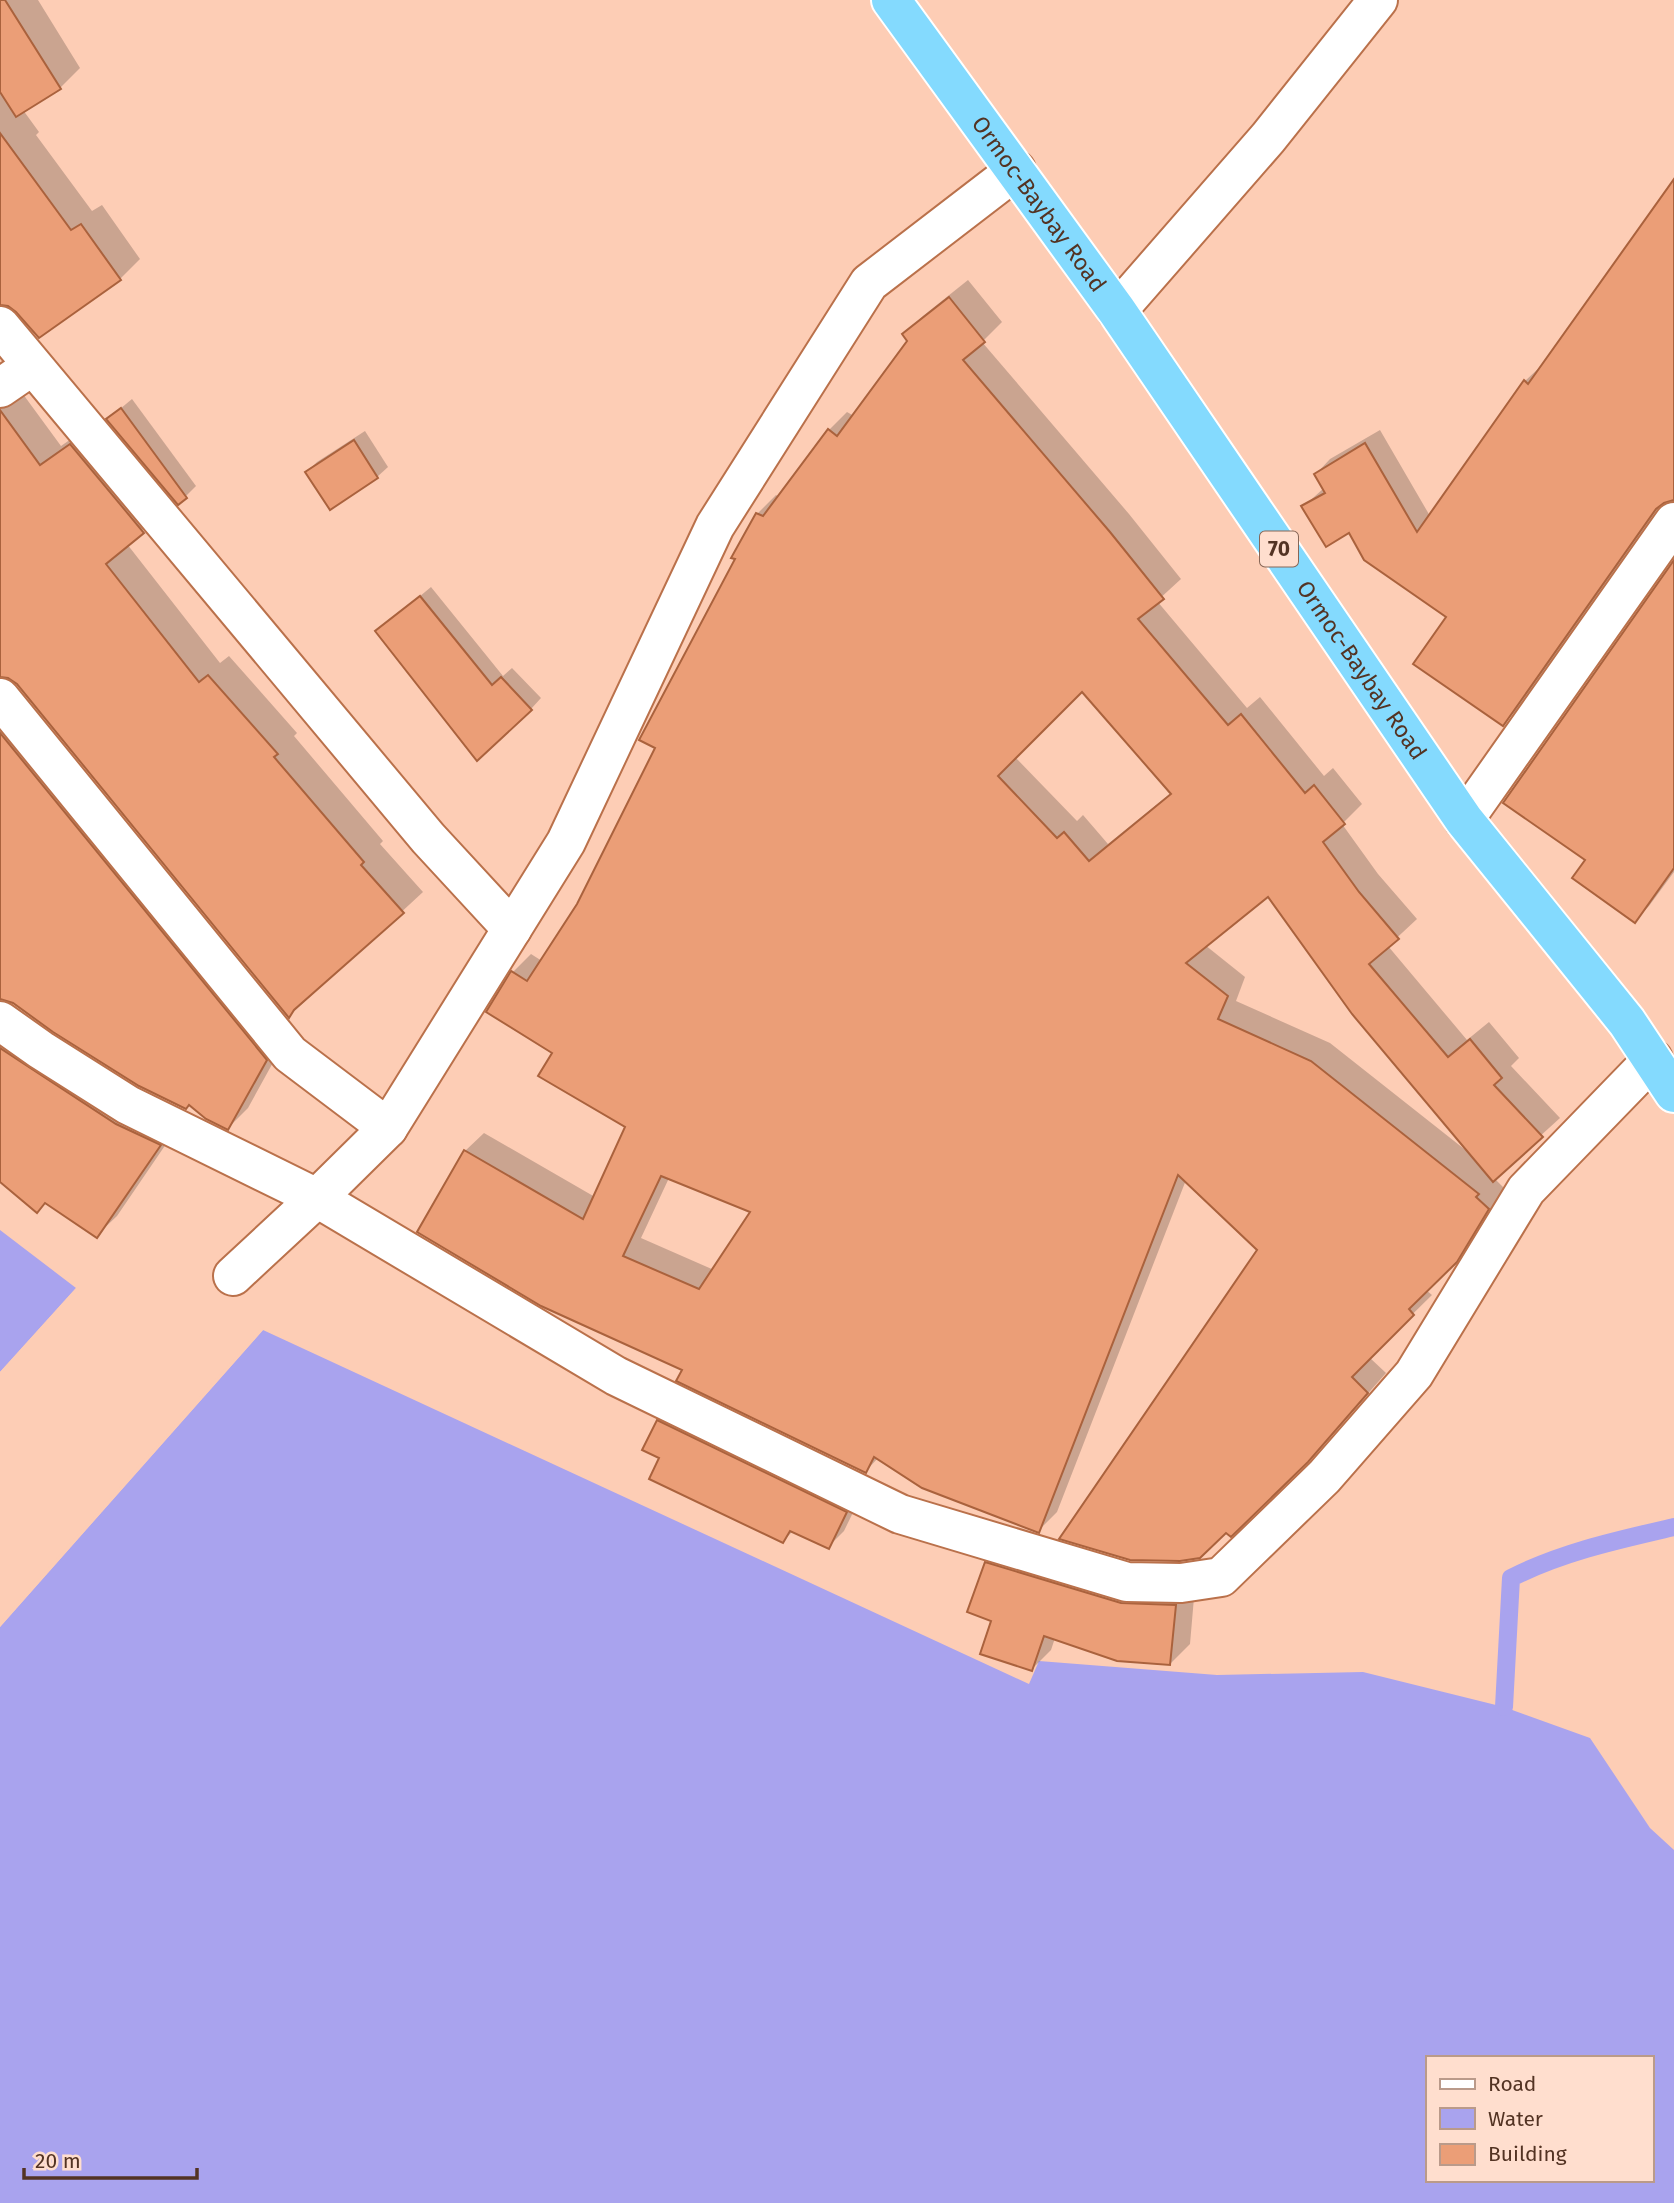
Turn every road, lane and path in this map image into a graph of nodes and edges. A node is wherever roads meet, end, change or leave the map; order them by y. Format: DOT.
graph roads {
  1 [pos="891,0"];
  2 [pos="1378,0"];
  3 [pos="1016,170"];
  4 [pos="1117,311"];
  5 [pos="0,326"];
  6 [pos="33,366"];
  7 [pos="0,388"];
  8 [pos="1674,522"];
  9 [pos="0,698"];
  10 [pos="1464,820"];
  11 [pos="512,929"];
  12 [pos="0,1021"];
  13 [pos="1653,1059"];
  14 [pos="1674,1093"];
  15 [pos="388,1128"];
  16 [pos="317,1198"];
  17 [pos="233,1276"];
  1 -- 3 [label="highway, Ormoc-Baybay Road / 70"];
  2 -- 4 [label="street"];
  3 -- 4 [label="highway, Ormoc-Baybay Road / 70"];
  3 -- 11 [label="street"];
  4 -- 10 [label="highway, Ormoc-Baybay Road / 70"];
  5 -- 6 [label="street"];
  6 -- 7 [label="street"];
  6 -- 11 [label="street"];
  8 -- 10 [label="street"];
  9 -- 15 [label="street"];
  10 -- 13 [label="highway, Ormoc-Baybay Road / 70"];
  11 -- 15 [label="street"];
  12 -- 16 [label="street"];
  13 -- 14 [label="highway, Ormoc-Baybay Road / 70"];
  13 -- 16 [label="street"];
  15 -- 16 [label="street"];
  16 -- 17 [label="street"];
}
